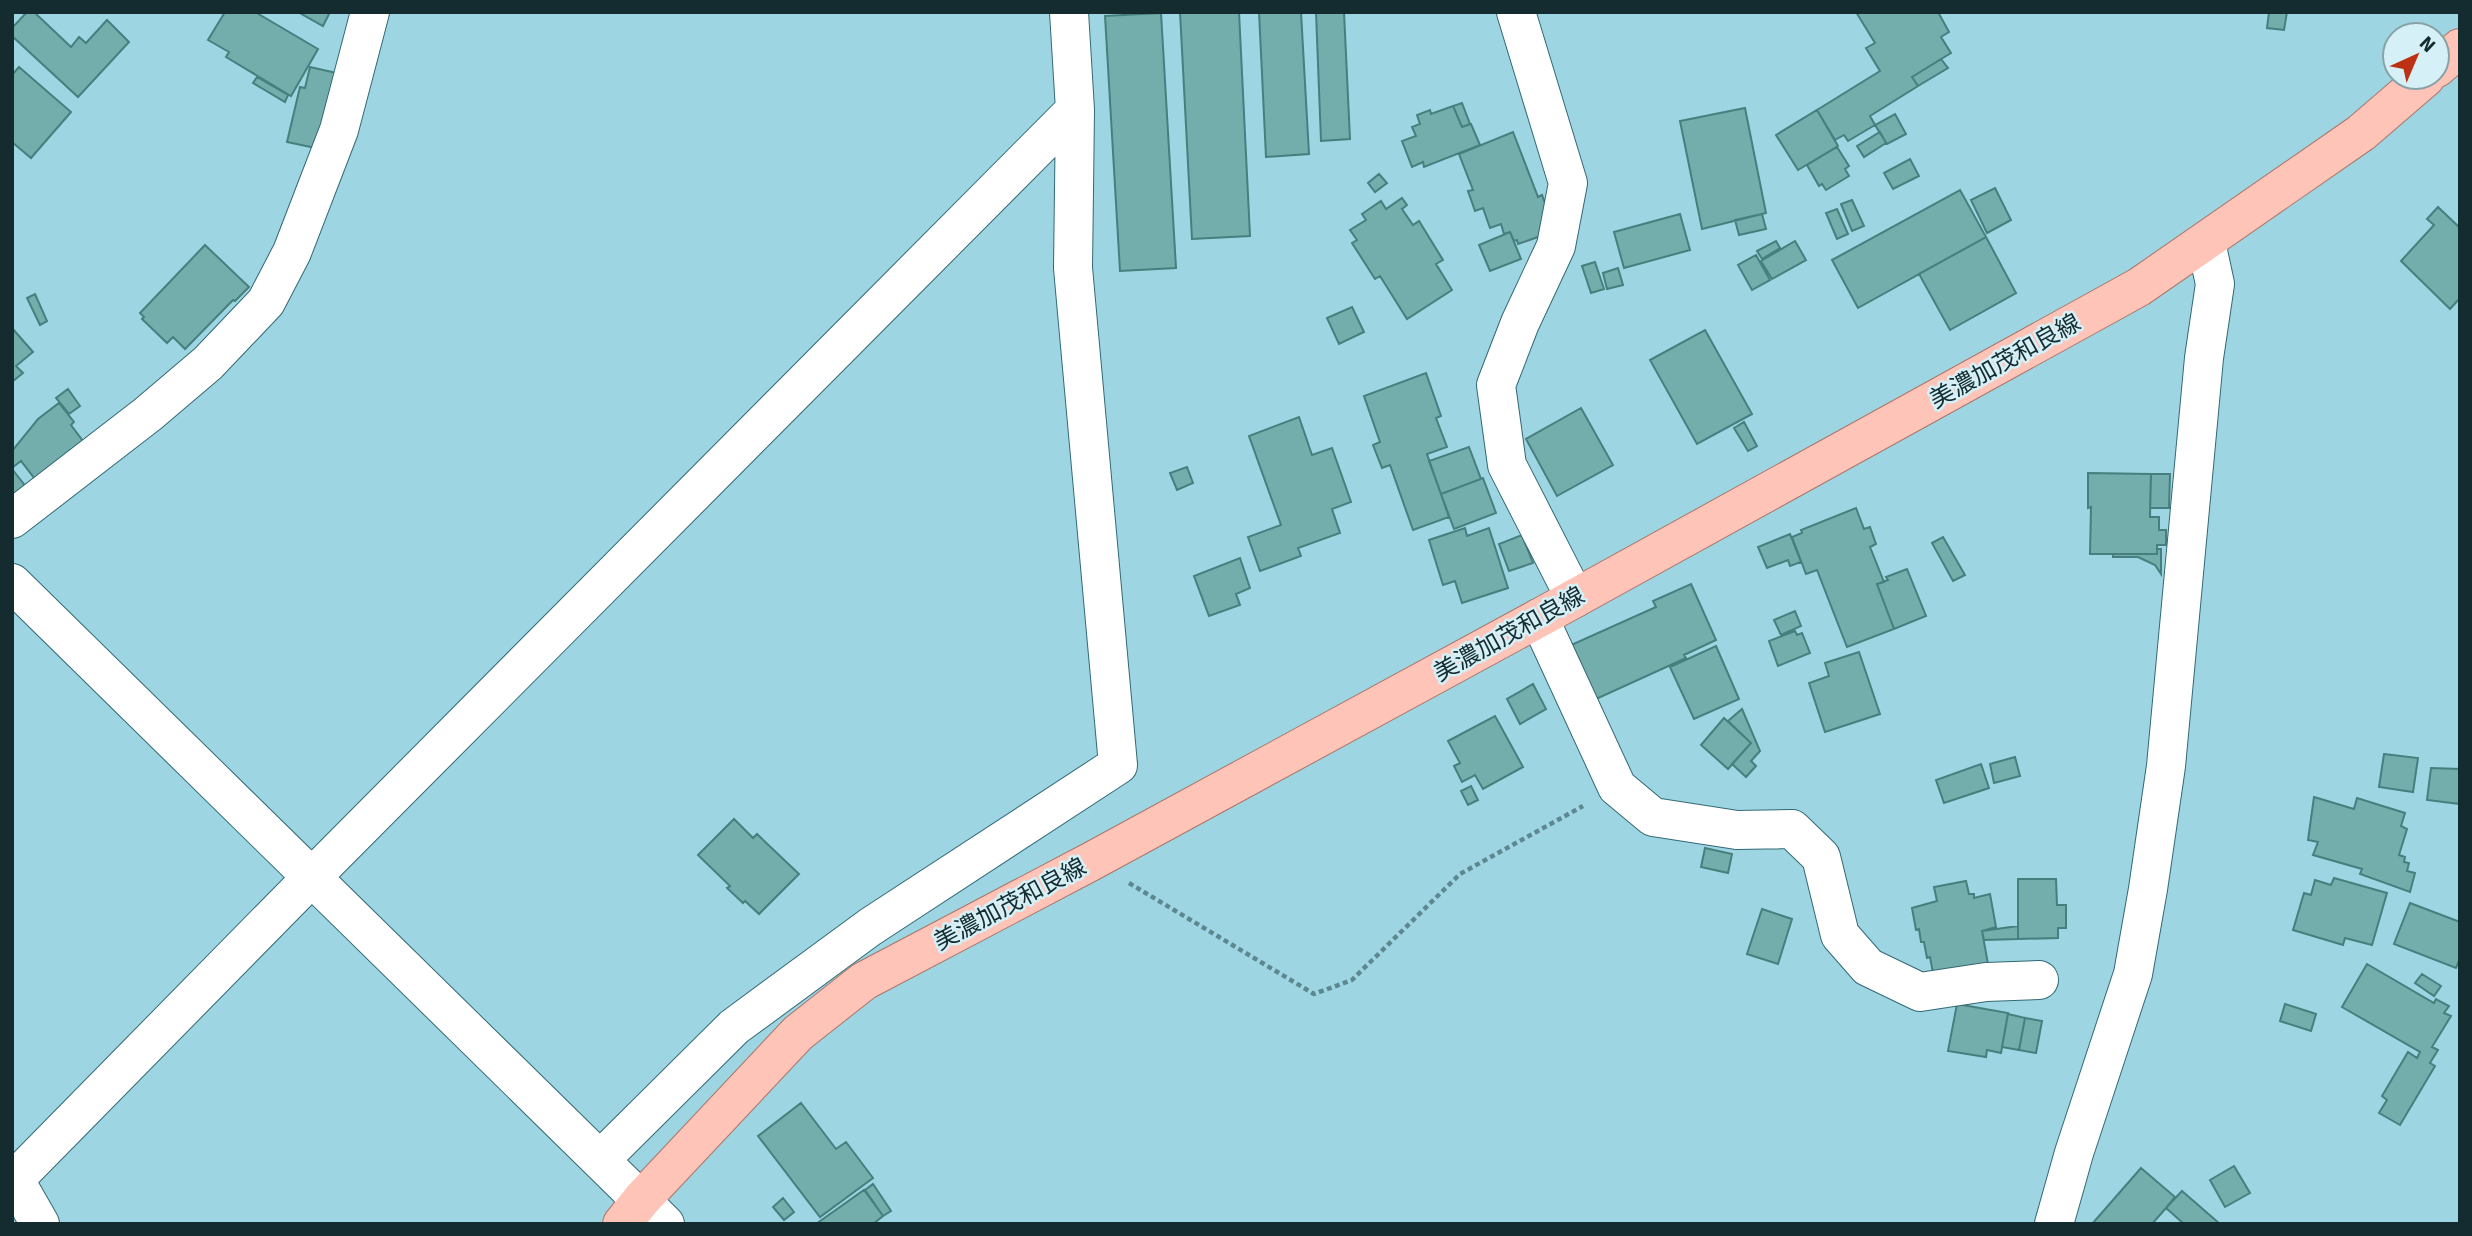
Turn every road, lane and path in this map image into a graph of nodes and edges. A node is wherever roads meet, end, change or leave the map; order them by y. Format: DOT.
graph roads {
  1 [pos="370,12"];
  2 [pos="1069,12"];
  3 [pos="1516,12"];
  4 [pos="2410,91"];
  5 [pos="1075,110"];
  6 [pos="2206,242"];
  7 [pos="12,519"];
  8 [pos="12,583"];
  9 [pos="1575,598"];
  10 [pos="1539,618"];
  11 [pos="1618,787"];
  12 [pos="1092,861"];
  13 [pos="312,877"];
  14 [pos="2039,980"];
  15 [pos="600,1160"];
  16 [pos="14,1176"];
  17 [pos="643,1216"];
  18 [pos="40,1224"];
  19 [pos="2054,1224"];
  1 -- 7 [label="street"];
  2 -- 5 [label="street"];
  3 -- 9 [label="street"];
  4 -- 6 [label="main road, 美濃加茂和良線"];
  5 -- 13 [label="street"];
  5 -- 15 [label="street"];
  6 -- 9 [label="main road, 美濃加茂和良線"];
  6 -- 19 [label="street"];
  8 -- 13 [label="street"];
  9 -- 10 [label="main road, 美濃加茂和良線"];
  10 -- 11 [label="street"];
  10 -- 12 [label="main road, 美濃加茂和良線"];
  11 -- 12 [label="path"];
  11 -- 14 [label="street"];
  12 -- 17 [label="main road, 美濃加茂和良線"];
  13 -- 15 [label="street"];
  13 -- 16 [label="street"];
  15 -- 17 [label="street"];
  16 -- 18 [label="street"];
}
